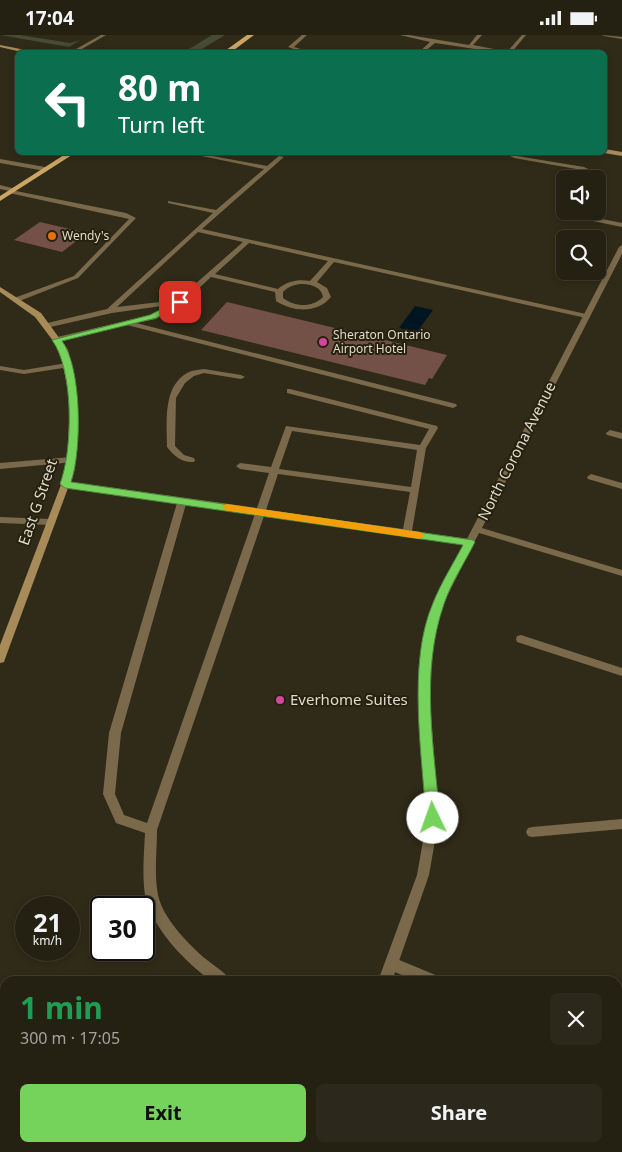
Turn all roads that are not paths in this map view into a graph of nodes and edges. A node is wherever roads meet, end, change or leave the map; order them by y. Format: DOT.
graph roads {
  1 [pos="104,35"];
  2 [pos="251,35"];
  3 [pos="305,35"];
  4 [pos="402,35"];
  5 [pos="480,35"];
  6 [pos="524,35"];
  7 [pos="604,35"];
  8 [pos="622,38"];
  9 [pos="434,41"];
  10 [pos="470,46"];
  11 [pos="1,47"];
  12 [pos="18,50"];
  13 [pos="76,50"];
  14 [pos="228,50"];
  15 [pos="301,50"];
  16 [pos="424,50"];
  17 [pos="495,50"];
  18 [pos="510,50"];
  19 [pos="607,151"];
  20 [pos="622,154"];
  21 [pos="68,155"];
  22 [pos="200,155"];
  23 [pos="512,155"];
  24 [pos="281,157"];
  25 [pos="0,161"];
  26 [pos="268,168"];
  27 [pos="45,169"];
  28 [pos="587,170"];
  29 [pos="0,187"];
  30 [pos="12,191"];
  31 [pos="0,199"];
  32 [pos="170,202"];
  33 [pos="218,212"];
  34 [pos="595,220"];
  35 [pos="622,225"];
  36 [pos="197,230"];
  37 [pos="248,241"];
  38 [pos="622,247"];
  39 [pos="333,260"];
  40 [pos="210,275"];
  41 [pos="312,283"];
  42 [pos="0,289"];
  43 [pos="279,291"];
  44 [pos="17,300"];
  45 [pos="180,302"];
  46 [pos="110,310"];
  47 [pos="586,316"];
  48 [pos="127,323"];
  49 [pos="46,326"];
  50 [pos="56,340"];
  51 [pos="67,365"];
  52 [pos="0,368"];
  53 [pos="241,377"];
  54 [pos="290,391"];
  55 [pos="453,406"];
  56 [pos="610,433"];
  57 [pos="622,436"];
  58 [pos="422,448"];
  59 [pos="71,460"];
  60 [pos="191,460"];
  61 [pos="0,466"];
  62 [pos="240,466"];
  63 [pos="274,470"];
  64 [pos="591,477"];
  65 [pos="65,484"];
  66 [pos="622,486"];
  67 [pos="415,489"];
  68 [pos="182,501"];
  69 [pos="260,512"];
  70 [pos="0,520"];
  71 [pos="51,522"];
  72 [pos="476,529"];
  73 [pos="408,534"];
  74 [pos="469,542"];
  75 [pos="622,573"];
  76 [pos="522,639"];
  77 [pos="0,659"];
  78 [pos="622,672"];
  79 [pos="622,824"];
  80 [pos="151,831"];
  81 [pos="532,832"];
  82 [pos="392,964"];
  83 [pos="214,976"];
  84 [pos="387,976"];
  85 [pos="420,976"];
  1 -- 13 [label="street"];
  2 -- 14 [label="main road"];
  3 -- 15 [label="street"];
  4 -- 9 [label="street"];
  5 -- 10 [label="street"];
  6 -- 18 [label="street"];
  7 -- 8 [label="street"];
  9 -- 10 [label="street"];
  9 -- 16 [label="street"];
  10 -- 17 [label="street"];
  11 -- 12 [label="street"];
  19 -- 20 [label="street"];
  21 -- 27 [label="main road"];
  22 -- 26 [label="street"];
  23 -- 28 [label="street"];
  24 -- 26 [label="street"];
  25 -- 27 [label="street"];
  26 -- 33 [label="street"];
  27 -- 30 [label="main road"];
  29 -- 30 [label="street"];
  30 -- 31 [label="main road"];
  30 -- 44 [label="street"];
  32 -- 33 [label="street"];
  33 -- 36 [label="street"];
  34 -- 35 [label="street"];
  36 -- 37 [label="street"];
  36 -- 46 [label="street"];
  37 -- 39 [label="street"];
  37 -- 40 [label="street"];
  38 -- 47 [label="street, North Corona Avenue"];
  39 -- 41 [label="street"];
  39 -- 47 [label="street"];
  40 -- 43 [label="street"];
  40 -- 45 [label="street"];
  41 -- 43 [label="street"];
  41 -- 43 [label="street"];
  42 -- 44 [label="street, East G Street"];
  44 -- 49 [label="street, East G Street"];
  45 -- 46 [label="street"];
  45 -- 48 [label="street"];
  46 -- 49 [label="street"];
  47 -- 72 [label="street, North Corona Avenue"];
  48 -- 50 [label="street"];
  48 -- 55 [label="street"];
  49 -- 50 [label="street, East G Street"];
  50 -- 51 [label="street, East G Street"];
  51 -- 52 [label="street"];
  51 -- 59 [label="street, East G Street"];
  53 -- 60 [label="street"];
  54 -- 58 [label="street"];
  56 -- 57 [label="street"];
  58 -- 63 [label="street"];
  58 -- 67 [label="street"];
  59 -- 61 [label="street"];
  59 -- 65 [label="street, East G Street"];
  62 -- 63 [label="street"];
  63 -- 67 [label="street"];
  63 -- 69 [label="street"];
  64 -- 66 [label="street"];
  65 -- 68 [label="street"];
  65 -- 71 [label="street, East G Street"];
  67 -- 73 [label="street"];
  68 -- 69 [label="street"];
  68 -- 80 [label="street"];
  69 -- 73 [label="street"];
  69 -- 80 [label="street"];
  70 -- 71 [label="street"];
  71 -- 77 [label="street, East G Street"];
  72 -- 74 [label="street, North Corona Avenue"];
  72 -- 75 [label="street"];
  73 -- 74 [label="street"];
  74 -- 82 [label="street, North Corona Avenue"];
  76 -- 78 [label="street"];
  79 -- 81 [label="street"];
  80 -- 83 [label="street"];
  82 -- 84 [label="street, North Corona Avenue"];
  82 -- 85 [label="street"];
}
